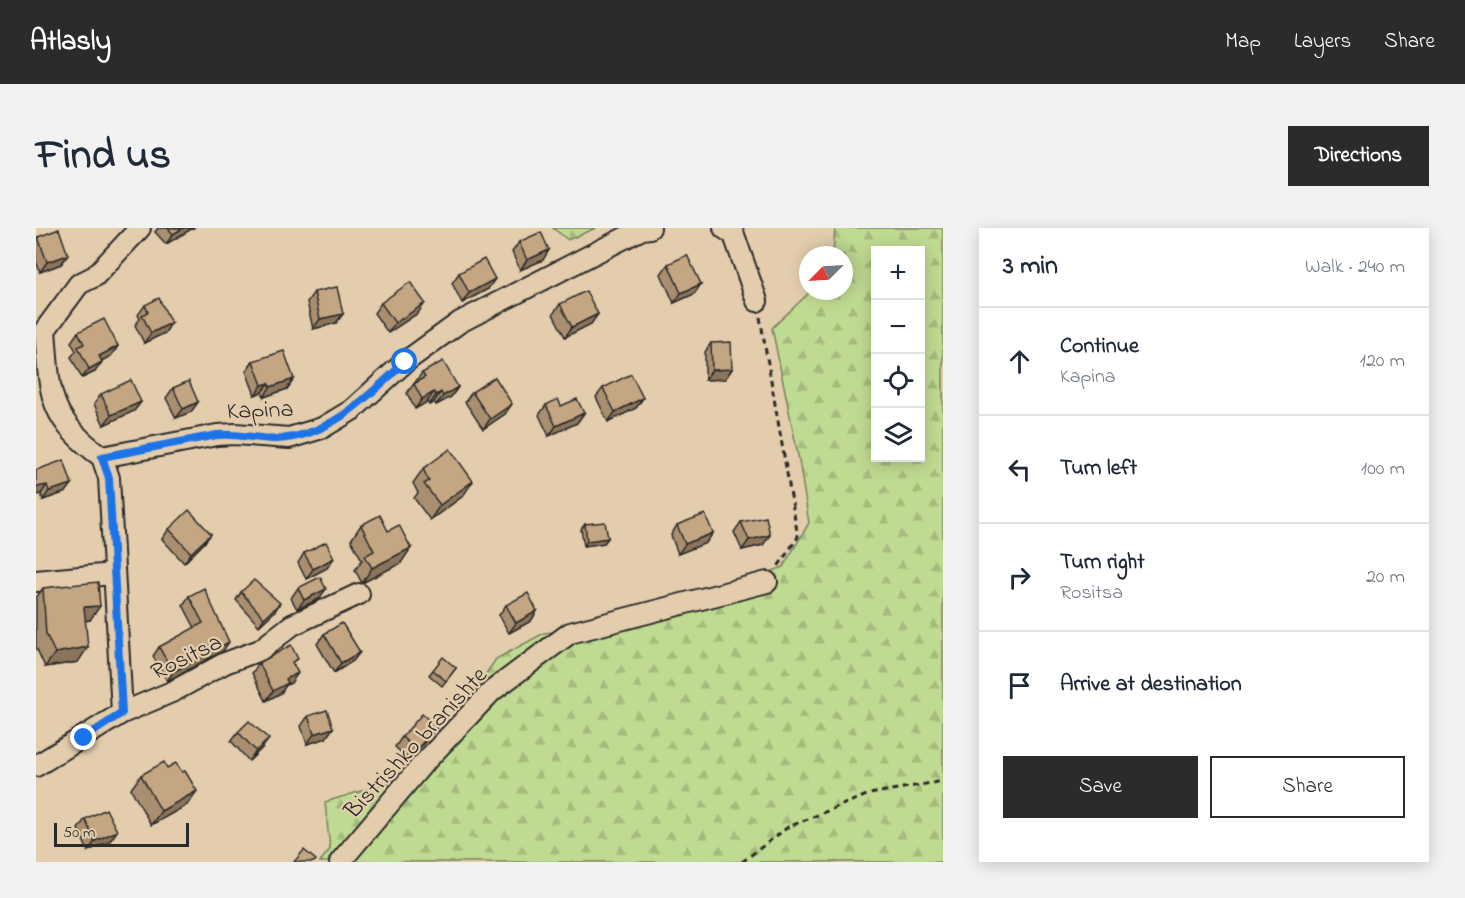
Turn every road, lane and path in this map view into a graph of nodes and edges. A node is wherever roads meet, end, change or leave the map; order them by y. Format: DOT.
graph roads {
  1 [pos="140,228"];
  2 [pos="650,228"];
  3 [pos="724,228"];
  4 [pos="757,301"];
  5 [pos="41,322"];
  6 [pos="102,457"];
  7 [pos="113,574"];
  8 [pos="36,581"];
  9 [pos="767,582"];
  10 [pos="359,594"];
  11 [pos="122,713"];
  12 [pos="36,766"];
  13 [pos="943,782"];
  14 [pos="340,862"];
  15 [pos="741,862"];
  1 -- 5 [label="street"];
  2 -- 6 [label="street, Kapina"];
  3 -- 4 [label="street"];
  4 -- 9 [label="path"];
  5 -- 6 [label="street"];
  6 -- 7 [label="street"];
  7 -- 8 [label="street"];
  7 -- 11 [label="street"];
  9 -- 14 [label="street, Bistrishko branishte"];
  10 -- 11 [label="street, Rositsa"];
  11 -- 12 [label="street, Rositsa"];
  13 -- 15 [label="path"];
}
